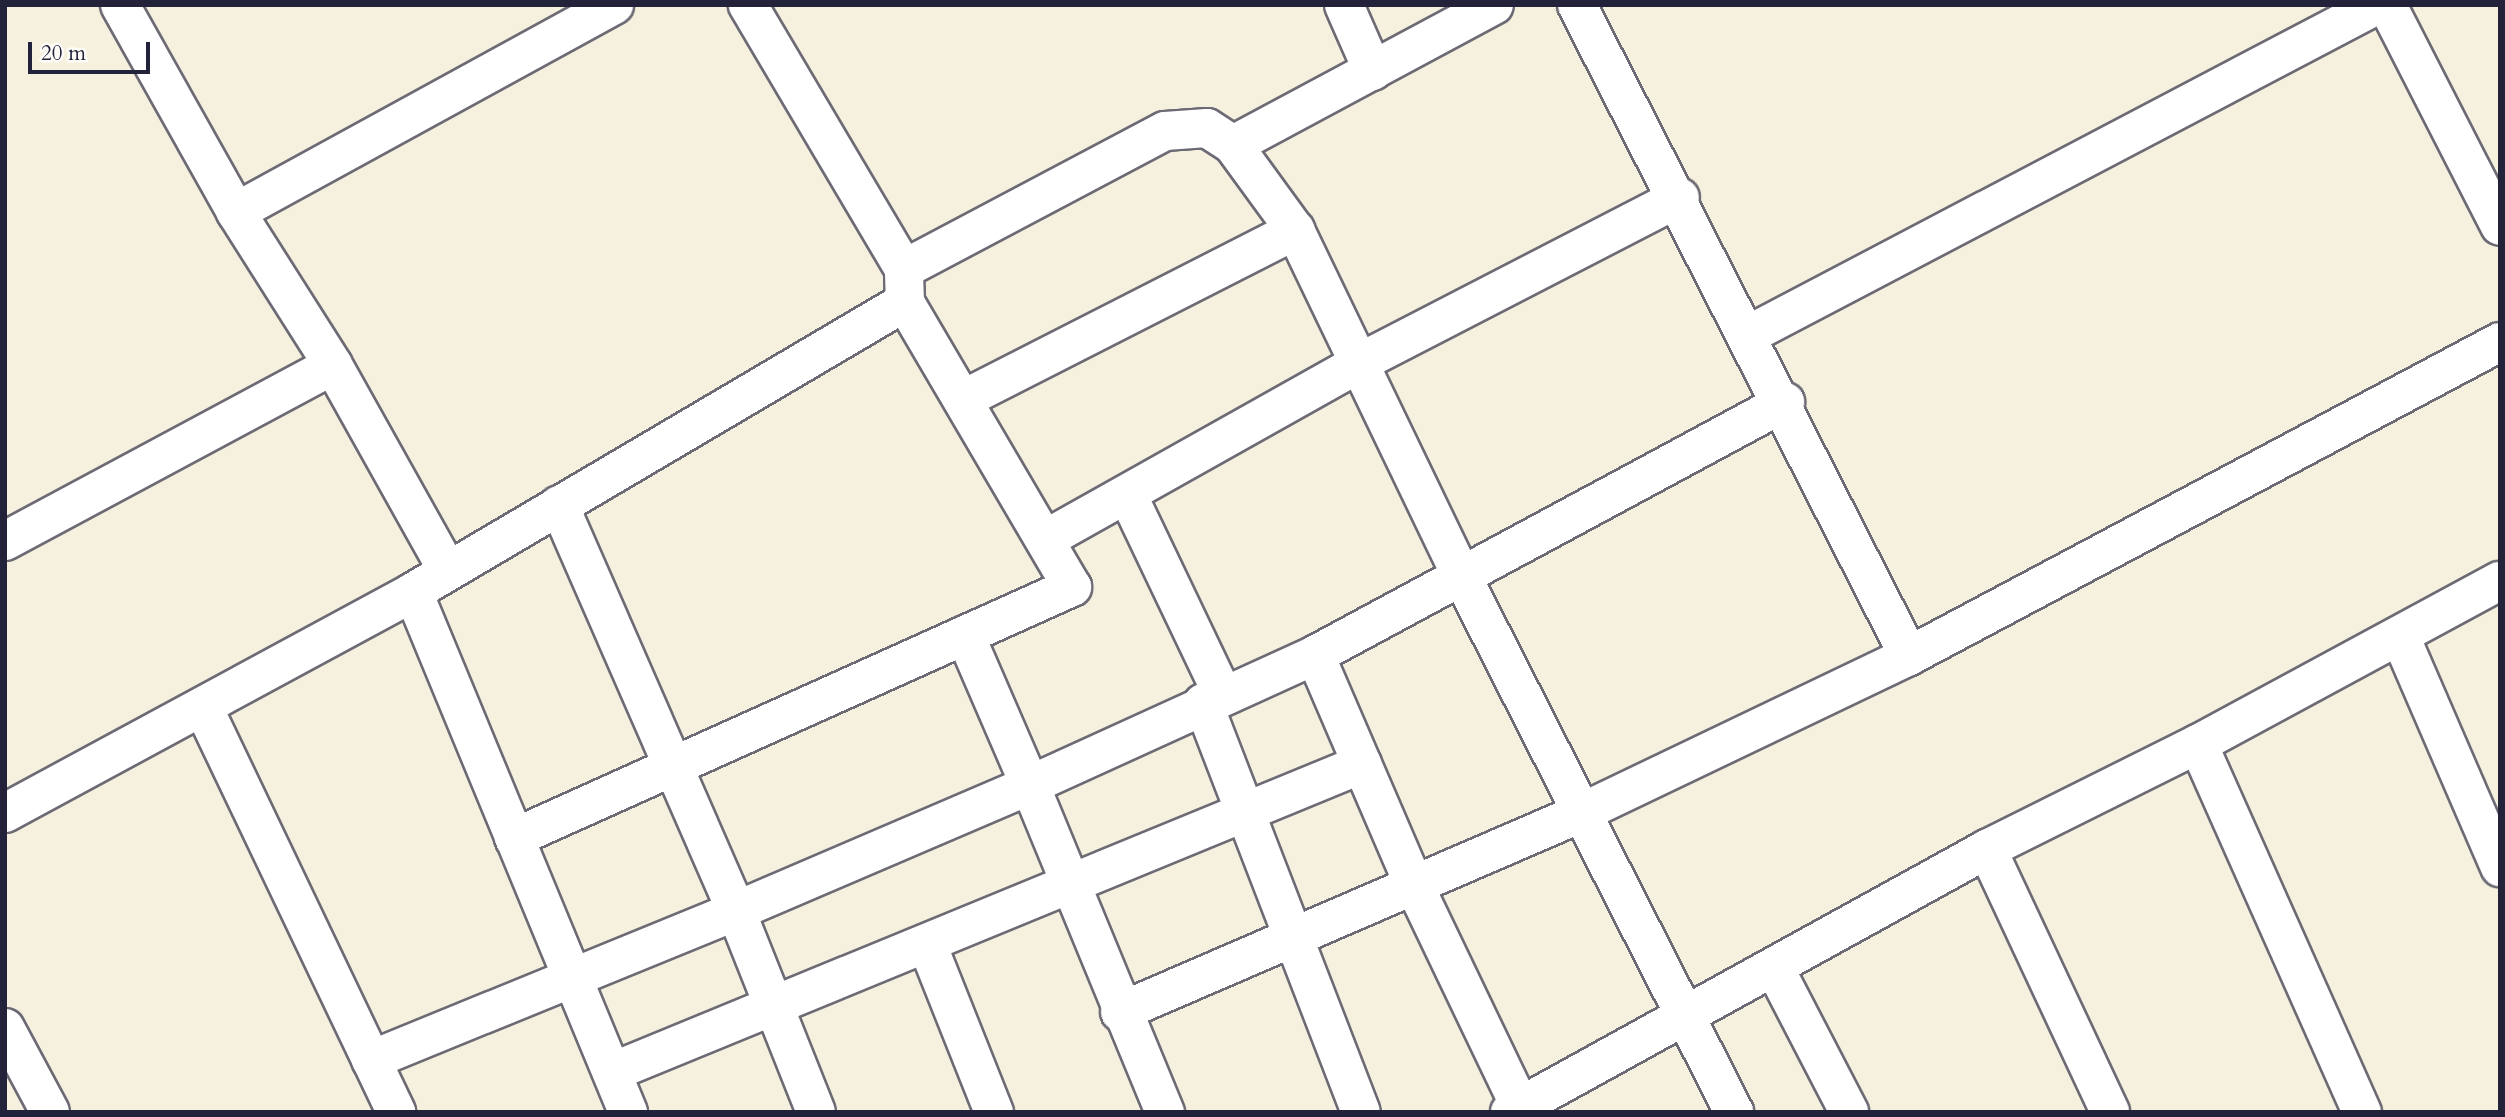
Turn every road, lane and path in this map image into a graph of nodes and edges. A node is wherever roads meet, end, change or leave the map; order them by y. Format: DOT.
graph roads {
  1 [pos="120,5"];
  2 [pos="614,5"];
  3 [pos="748,5"];
  4 [pos="1344,5"];
  5 [pos="1494,5"];
  6 [pos="1577,5"];
  7 [pos="2377,5"];
  8 [pos="2387,5"];
  9 [pos="1373,71"];
  10 [pos="1233,145"];
  11 [pos="1680,197"];
  12 [pos="236,212"];
  13 [pos="2500,226"];
  14 [pos="1295,230"];
  15 [pos="905,285"];
  16 [pos="1750,334"];
  17 [pos="2500,342"];
  18 [pos="1359,363"];
  19 [pos="333,365"];
  20 [pos="964,400"];
  21 [pos="1785,402"];
  22 [pos="1128,496"];
  23 [pos="559,505"];
  24 [pos="1046,538"];
  25 [pos="5,541"];
  26 [pos="448,571"];
  27 [pos="1460,573"];
  28 [pos="2500,581"];
  29 [pos="413,592"];
  30 [pos="965,635"];
  31 [pos="2400,636"];
  32 [pos="1315,655"];
  33 [pos="1909,656"];
  34 [pos="1213,699"];
  35 [pos="203,707"];
  36 [pos="2198,744"];
  37 [pos="1362,764"];
  38 [pos="673,766"];
  39 [pos="1030,785"];
  40 [pos="1245,812"];
  41 [pos="5,813"];
  42 [pos="1581,813"];
  43 [pos="514,838"];
  44 [pos="1987,849"];
  45 [pos="2500,867"];
  46 [pos="1071,883"];
  47 [pos="1414,885"];
  48 [pos="736,911"];
  49 [pos="1293,936"];
  50 [pos="928,944"];
  51 [pos="1774,969"];
  52 [pos="572,977"];
  53 [pos="772,1008"];
  54 [pos="1120,1012"];
  55 [pos="1687,1019"];
  56 [pos="5,1028"];
  57 [pos="371,1060"];
  58 [pos="612,1072"];
  59 [pos="1517,1110"];
  60 [pos="50,1112"];
  61 [pos="396,1112"];
  62 [pos="628,1112"];
  63 [pos="816,1112"];
  64 [pos="994,1112"];
  65 [pos="1165,1112"];
  66 [pos="1361,1112"];
  67 [pos="1734,1112"];
  68 [pos="1849,1112"];
  69 [pos="2110,1112"];
  70 [pos="2362,1112"];
  1 -- 12 [label="street"];
  2 -- 12 [label="street"];
  3 -- 15 [label="street"];
  4 -- 9 [label="street"];
  5 -- 9 [label="street"];
  6 -- 11 [label="street"];
  7 -- 16 [label="street"];
  8 -- 13 [label="street"];
  9 -- 10 [label="street"];
  10 -- 14 [label="street"];
  10 -- 15 [label="street"];
  11 -- 16 [label="street"];
  11 -- 18 [label="street"];
  12 -- 19 [label="street"];
  14 -- 18 [label="street"];
  14 -- 20 [label="street"];
  15 -- 20 [label="street"];
  15 -- 23 [label="street"];
  16 -- 21 [label="street"];
  17 -- 33 [label="street"];
  18 -- 22 [label="street"];
  18 -- 27 [label="street"];
  19 -- 25 [label="street"];
  19 -- 26 [label="street"];
  20 -- 24 [label="street"];
  21 -- 27 [label="street"];
  21 -- 33 [label="street"];
  22 -- 24 [label="street"];
  22 -- 34 [label="street"];
  23 -- 26 [label="street"];
  23 -- 38 [label="street"];
  24 -- 30 [label="street"];
  26 -- 29 [label="street"];
  27 -- 32 [label="street"];
  27 -- 42 [label="street"];
  28 -- 31 [label="street"];
  29 -- 35 [label="street"];
  29 -- 43 [label="street"];
  30 -- 38 [label="street"];
  30 -- 39 [label="street"];
  31 -- 36 [label="street"];
  31 -- 45 [label="street"];
  32 -- 34 [label="street"];
  32 -- 37 [label="street"];
  33 -- 42 [label="street"];
  34 -- 39 [label="street"];
  34 -- 40 [label="street"];
  35 -- 41 [label="street"];
  35 -- 57 [label="street"];
  36 -- 44 [label="street"];
  36 -- 70 [label="street"];
  37 -- 40 [label="street"];
  37 -- 47 [label="street"];
  38 -- 43 [label="street"];
  38 -- 48 [label="street"];
  39 -- 46 [label="street"];
  39 -- 48 [label="street"];
  40 -- 46 [label="street"];
  40 -- 49 [label="street"];
  42 -- 47 [label="street"];
  42 -- 55 [label="street"];
  43 -- 52 [label="street"];
  44 -- 51 [label="street"];
  44 -- 69 [label="street"];
  46 -- 50 [label="street"];
  46 -- 54 [label="street"];
  47 -- 49 [label="street"];
  47 -- 59 [label="street"];
  48 -- 52 [label="street"];
  48 -- 53 [label="street"];
  49 -- 54 [label="street"];
  49 -- 66 [label="street"];
  50 -- 53 [label="street"];
  50 -- 64 [label="street"];
  51 -- 55 [label="street"];
  51 -- 68 [label="street"];
  52 -- 57 [label="street"];
  52 -- 58 [label="street"];
  53 -- 58 [label="street"];
  53 -- 63 [label="street"];
  54 -- 65 [label="street"];
  55 -- 59 [label="street"];
  55 -- 67 [label="street"];
  56 -- 60 [label="street"];
  57 -- 61 [label="street"];
  58 -- 62 [label="street"];
}
